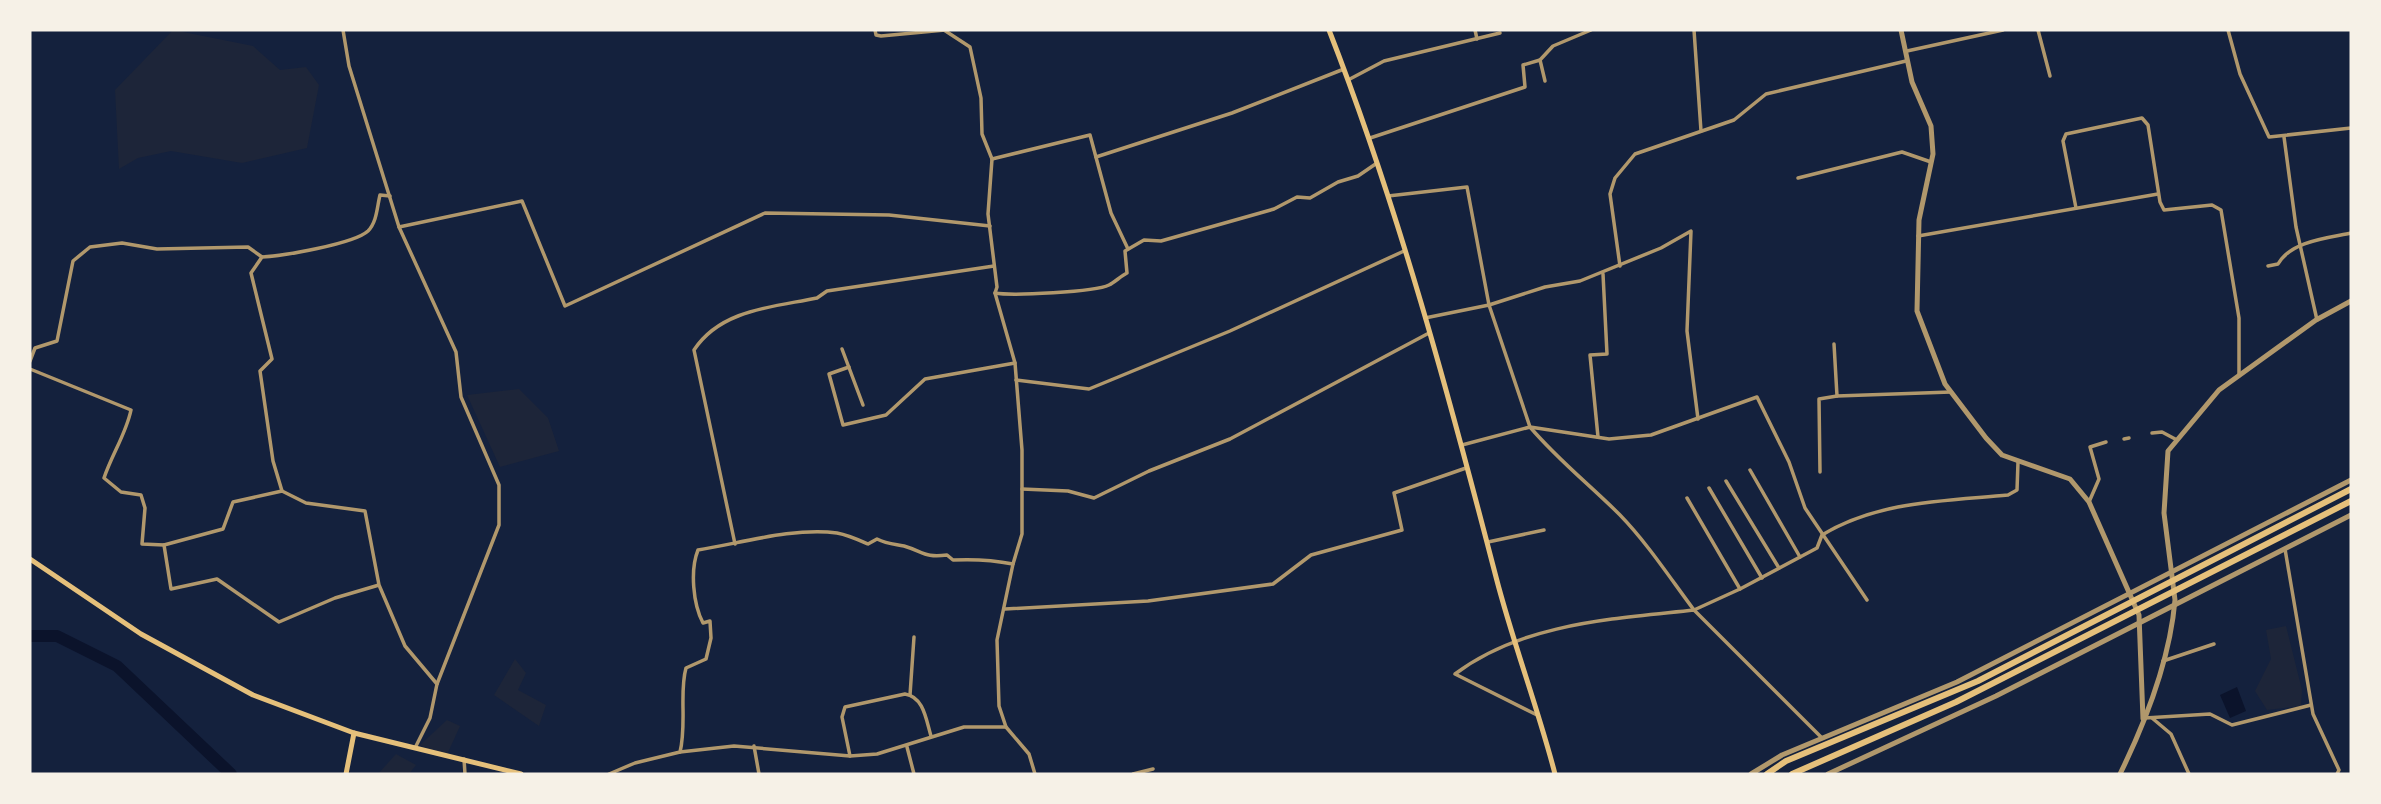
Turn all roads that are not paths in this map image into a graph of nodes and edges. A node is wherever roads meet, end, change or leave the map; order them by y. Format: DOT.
graph roads {
  1 [pos="343,30"];
  2 [pos="875,30"];
  3 [pos="944,30"];
  4 [pos="1329,30"];
  5 [pos="1475,30"];
  6 [pos="1591,30"];
  7 [pos="1694,30"];
  8 [pos="1901,30"];
  9 [pos="2003,30"];
  10 [pos="2038,30"];
  11 [pos="2228,30"];
  12 [pos="1500,33"];
  13 [pos="1477,39"];
  14 [pos="1907,51"];
  15 [pos="1540,60"];
  16 [pos="1909,61"];
  17 [pos="1344,69"];
  18 [pos="2050,76"];
  19 [pos="1348,79"];
  20 [pos="1545,81"];
  21 [pos="2351,128"];
  22 [pos="1701,131"];
  23 [pos="1370,138"];
  24 [pos="2284,138"];
  25 [pos="1096,157"];
  26 [pos="992,159"];
  27 [pos="1378,162"];
  28 [pos="1931,162"];
  29 [pos="1798,178"];
  30 [pos="2158,193"];
  31 [pos="390,196"];
  32 [pos="1388,196"];
  33 [pos="2076,208"];
  34 [pos="990,226"];
  35 [pos="399,227"];
  36 [pos="2351,233"];
  37 [pos="1919,236"];
  38 [pos="2301,246"];
  39 [pos="1128,249"];
  40 [pos="1405,251"];
  41 [pos="262,257"];
  42 [pos="1620,266"];
  43 [pos="2268,266"];
  44 [pos="994,267"];
  45 [pos="1602,272"];
  46 [pos="995,293"];
  47 [pos="2351,301"];
  48 [pos="1489,305"];
  49 [pos="1425,318"];
  50 [pos="2317,320"];
  51 [pos="1429,333"];
  52 [pos="1834,344"];
  53 [pos="842,349"];
  54 [pos="30,361"];
  55 [pos="1015,363"];
  56 [pos="849,367"];
  57 [pos="30,369"];
  58 [pos="2239,376"];
  59 [pos="1016,380"];
  60 [pos="1951,392"];
  61 [pos="1837,396"];
  62 [pos="863,405"];
  63 [pos="1698,419"];
  64 [pos="1530,427"];
  65 [pos="2152,433"];
  66 [pos="1598,437"];
  67 [pos="2176,440"];
  68 [pos="2106,442"];
  69 [pos="1461,445"];
  70 [pos="2018,462"];
  71 [pos="1468,468"];
  72 [pos="1751,470"];
  73 [pos="1820,472"];
  74 [pos="2351,480"];
  75 [pos="1726,481"];
  76 [pos="1709,488"];
  77 [pos="1022,489"];
  78 [pos="2351,489"];
  79 [pos="282,491"];
  80 [pos="1687,498"];
  81 [pos="2351,501"];
  82 [pos="2090,502"];
  83 [pos="2351,515"];
  84 [pos="1544,530"];
  85 [pos="1822,535"];
  86 [pos="1488,541"];
  87 [pos="735,544"];
  88 [pos="164,545"];
  89 [pos="2285,549"];
  90 [pos="1800,557"];
  91 [pos="30,559"];
  92 [pos="1013,564"];
  93 [pos="1779,568"];
  94 [pos="2171,572"];
  95 [pos="1762,578"];
  96 [pos="2187,578"];
  97 [pos="379,585"];
  98 [pos="1741,589"];
  99 [pos="2131,598"];
  100 [pos="1867,600"];
  101 [pos="2175,604"];
  102 [pos="1005,609"];
  103 [pos="2137,609"];
  104 [pos="1694,611"];
  105 [pos="2139,624"];
  106 [pos="914,637"];
  107 [pos="1515,643"];
  108 [pos="2214,644"];
  109 [pos="2163,661"];
  110 [pos="437,684"];
  111 [pos="910,695"];
  112 [pos="2311,705"];
  113 [pos="1539,716"];
  114 [pos="2152,718"];
  115 [pos="2143,719"];
  116 [pos="1006,727"];
  117 [pos="355,733"];
  118 [pos="931,737"];
  119 [pos="1822,738"];
  120 [pos="754,746"];
  121 [pos="907,747"];
  122 [pos="415,748"];
  123 [pos="680,752"];
  124 [pos="850,756"];
  125 [pos="464,760"];
  126 [pos="1153,769"];
  127 [pos="346,774"];
  128 [pos="465,774"];
  129 [pos="521,774"];
  130 [pos="609,774"];
  131 [pos="759,774"];
  132 [pos="914,774"];
  133 [pos="1035,774"];
  134 [pos="1133,774"];
  135 [pos="1555,774"];
  136 [pos="1751,774"];
  137 [pos="1768,774"];
  138 [pos="1792,774"];
  139 [pos="1828,774"];
  140 [pos="2120,774"];
  141 [pos="2189,774"];
  142 [pos="2337,774"];
  1 -- 31 [label="street"];
  2 -- 3 [label="street"];
  3 -- 26 [label="street"];
  4 -- 17 [label="main road"];
  5 -- 13 [label="street"];
  6 -- 15 [label="street"];
  7 -- 22 [label="street"];
  8 -- 14 [label="street"];
  9 -- 14 [label="street"];
  10 -- 18 [label="street"];
  11 -- 24 [label="street"];
  12 -- 13 [label="street"];
  13 -- 19 [label="street"];
  14 -- 16 [label="street"];
  15 -- 20 [label="street"];
  15 -- 23 [label="street"];
  16 -- 22 [label="street"];
  16 -- 28 [label="street"];
  17 -- 19 [label="main road"];
  17 -- 25 [label="street"];
  19 -- 23 [label="main road"];
  21 -- 24 [label="street"];
  22 -- 42 [label="street"];
  23 -- 27 [label="main road"];
  24 -- 38 [label="street"];
  25 -- 26 [label="street"];
  25 -- 39 [label="street"];
  26 -- 34 [label="street"];
  27 -- 32 [label="main road"];
  27 -- 39 [label="street"];
  28 -- 29 [label="street"];
  28 -- 37 [label="street"];
  30 -- 33 [label="street"];
  30 -- 33 [label="street"];
  30 -- 58 [label="street"];
  31 -- 35 [label="street"];
  31 -- 41 [label="street"];
  32 -- 40 [label="main road"];
  32 -- 48 [label="street"];
  33 -- 37 [label="street"];
  34 -- 35 [label="street"];
  34 -- 44 [label="street"];
  35 -- 110 [label="street"];
  36 -- 38 [label="street"];
  37 -- 60 [label="street"];
  38 -- 43 [label="street"];
  38 -- 50 [label="street"];
  39 -- 46 [label="street"];
  40 -- 49 [label="main road"];
  40 -- 59 [label="street"];
  41 -- 54 [label="street"];
  41 -- 79 [label="street"];
  42 -- 45 [label="street"];
  42 -- 63 [label="street"];
  44 -- 46 [label="street"];
  44 -- 87 [label="street"];
  45 -- 48 [label="street"];
  45 -- 66 [label="street"];
  46 -- 55 [label="street"];
  47 -- 50 [label="street"];
  48 -- 49 [label="street"];
  48 -- 64 [label="street"];
  49 -- 51 [label="main road"];
  50 -- 58 [label="street"];
  51 -- 69 [label="main road"];
  51 -- 77 [label="street"];
  52 -- 61 [label="street"];
  53 -- 56 [label="street"];
  55 -- 56 [label="street"];
  55 -- 59 [label="street"];
  56 -- 62 [label="street"];
  57 -- 88 [label="street"];
  58 -- 67 [label="street"];
  59 -- 77 [label="street"];
  60 -- 61 [label="street"];
  60 -- 70 [label="street"];
  61 -- 73 [label="street"];
  63 -- 66 [label="street"];
  63 -- 85 [label="street"];
  64 -- 66 [label="street"];
  64 -- 69 [label="street"];
  64 -- 104 [label="street"];
  65 -- 67 [label="street"];
  67 -- 94 [label="street"];
  68 -- 82 [label="street"];
  69 -- 71 [label="main road"];
  70 -- 82 [label="street"];
  70 -- 85 [label="street"];
  71 -- 86 [label="main road"];
  71 -- 102 [label="street"];
  72 -- 90 [label="street"];
  74 -- 94 [label="street"];
  75 -- 93 [label="street"];
  76 -- 95 [label="street"];
  77 -- 92 [label="street"];
  78 -- 96 [label="highway"];
  79 -- 88 [label="street"];
  79 -- 97 [label="street"];
  80 -- 98 [label="street"];
  81 -- 96 [label="highway"];
  82 -- 99 [label="street"];
  83 -- 89 [label="street"];
  84 -- 86 [label="street"];
  85 -- 90 [label="street"];
  85 -- 100 [label="street"];
  86 -- 107 [label="main road"];
  87 -- 92 [label="street"];
  87 -- 123 [label="street"];
  88 -- 97 [label="street"];
  89 -- 101 [label="street"];
  89 -- 112 [label="street"];
  90 -- 93 [label="street"];
  91 -- 117 [label="main road"];
  92 -- 102 [label="street"];
  93 -- 95 [label="street"];
  94 -- 99 [label="street"];
  94 -- 101 [label="street"];
  95 -- 98 [label="street"];
  96 -- 99 [label="highway"];
  96 -- 103 [label="highway"];
  97 -- 110 [label="street"];
  98 -- 104 [label="street"];
  99 -- 103 [label="street"];
  99 -- 119 [label="street"];
  99 -- 137 [label="highway"];
  101 -- 105 [label="street"];
  101 -- 109 [label="street"];
  102 -- 116 [label="street"];
  103 -- 105 [label="street"];
  103 -- 138 [label="highway"];
  104 -- 107 [label="street"];
  104 -- 119 [label="street"];
  105 -- 115 [label="street"];
  105 -- 139 [label="street"];
  106 -- 111 [label="street"];
  107 -- 113 [label="main road"];
  107 -- 113 [label="street"];
  108 -- 109 [label="street"];
  109 -- 115 [label="street"];
  110 -- 122 [label="street"];
  111 -- 118 [label="street"];
  111 -- 124 [label="street"];
  112 -- 114 [label="street"];
  112 -- 142 [label="street"];
  113 -- 135 [label="main road"];
  114 -- 115 [label="street"];
  114 -- 141 [label="street"];
  115 -- 140 [label="street"];
  116 -- 118 [label="street"];
  116 -- 133 [label="street"];
  117 -- 122 [label="main road"];
  117 -- 127 [label="main road"];
  118 -- 121 [label="street"];
  119 -- 136 [label="street"];
  120 -- 123 [label="street"];
  120 -- 124 [label="street"];
  120 -- 131 [label="street"];
  121 -- 124 [label="street"];
  121 -- 132 [label="street"];
  122 -- 125 [label="main road"];
  123 -- 130 [label="street"];
  125 -- 128 [label="street"];
  125 -- 129 [label="main road"];
  126 -- 134 [label="street"];
}
